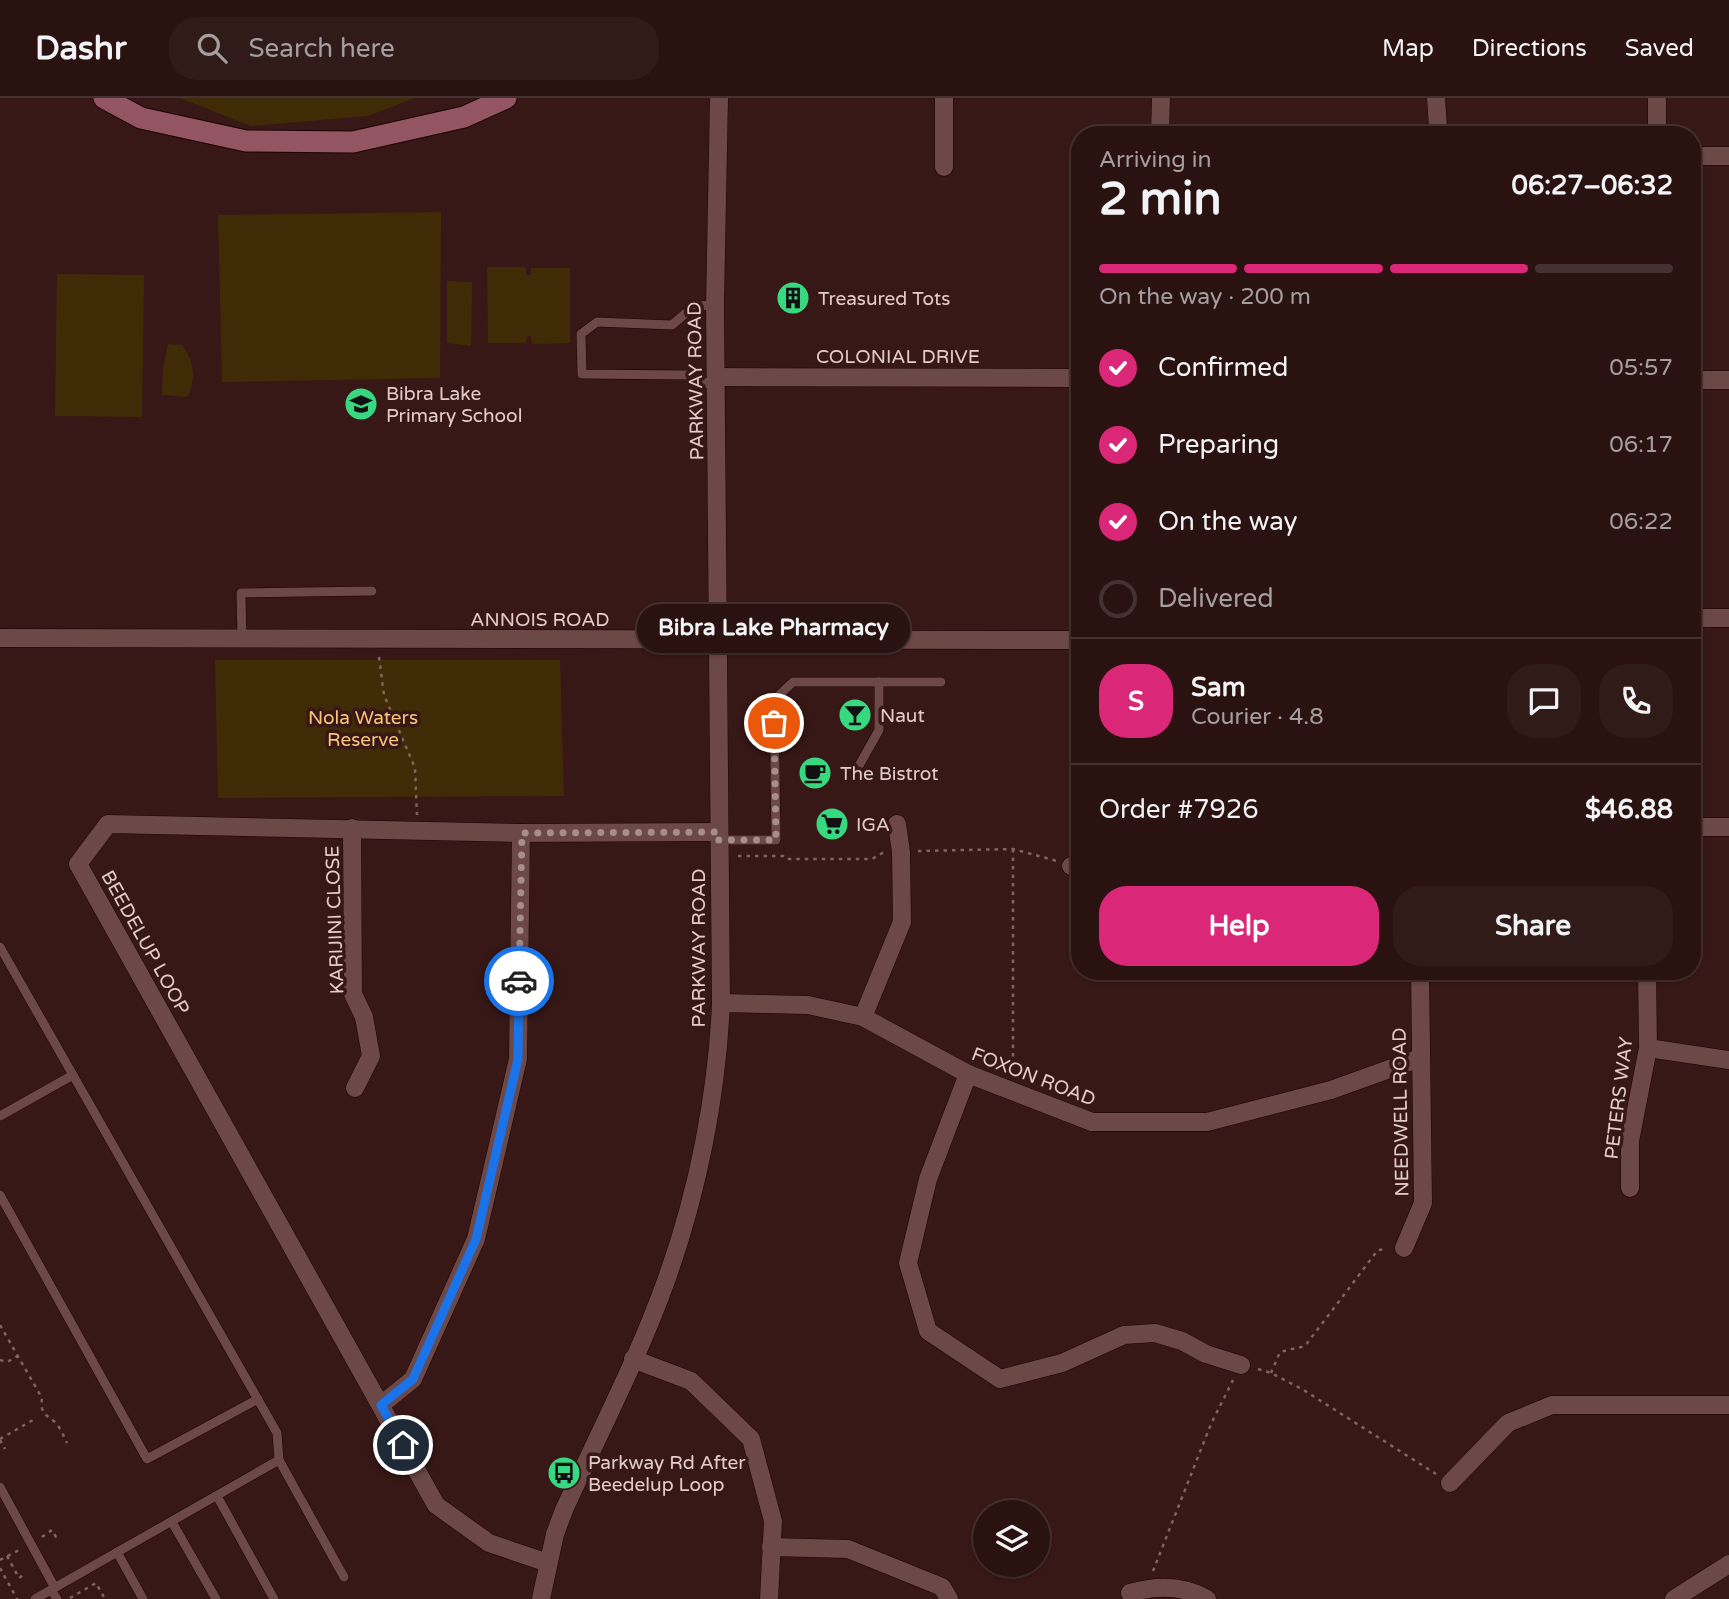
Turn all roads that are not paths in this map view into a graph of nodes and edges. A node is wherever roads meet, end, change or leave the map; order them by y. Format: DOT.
graph roads {
  1 [pos="104,98"];
  2 [pos="506,98"];
  3 [pos="719,98"];
  4 [pos="944,98"];
  5 [pos="1161,98"];
  6 [pos="1437,98"];
  7 [pos="1657,98"];
  8 [pos="1160,126"];
  9 [pos="1438,126"];
  10 [pos="1657,126"];
  11 [pos="1701,156"];
  12 [pos="1729,156"];
  13 [pos="944,167"];
  14 [pos="715,305"];
  15 [pos="1071,378"];
  16 [pos="1701,380"];
  17 [pos="1729,380"];
  18 [pos="716,382"];
  19 [pos="372,590"];
  20 [pos="1701,618"];
  21 [pos="1729,618"];
  22 [pos="0,638"];
  23 [pos="242,639"];
  24 [pos="720,640"];
  25 [pos="1071,640"];
  26 [pos="879,682"];
  27 [pos="941,682"];
  28 [pos="856,771"];
  29 [pos="897,824"];
  30 [pos="1701,827"];
  31 [pos="1729,827"];
  32 [pos="352,828"];
  33 [pos="522,833"];
  34 [pos="718,836"];
  35 [pos="0,947"];
  36 [pos="1420,980"];
  37 [pos="1647,980"];
  38 [pos="721,1003"];
  39 [pos="863,1017"];
  40 [pos="1648,1048"];
  41 [pos="1420,1058"];
  42 [pos="1729,1060"];
  43 [pos="968,1074"];
  44 [pos="73,1075"];
  45 [pos="355,1088"];
  46 [pos="0,1116"];
  47 [pos="1630,1188"];
  48 [pos="0,1195"];
  49 [pos="1404,1248"];
  50 [pos="633,1359"];
  51 [pos="1241,1365"];
  52 [pos="258,1399"];
  53 [pos="381,1405"];
  54 [pos="1729,1405"];
  55 [pos="279,1460"];
  56 [pos="1451,1483"];
  57 [pos="0,1487"];
  58 [pos="217,1496"];
  59 [pos="172,1522"];
  60 [pos="771,1547"];
  61 [pos="117,1552"];
  62 [pos="548,1563"];
  63 [pos="1729,1564"];
  64 [pos="344,1577"];
  65 [pos="53,1589"];
  66 [pos="1139,1590"];
  67 [pos="35,1599"];
  68 [pos="57,1599"];
  69 [pos="144,1599"];
  70 [pos="216,1599"];
  71 [pos="274,1599"];
  72 [pos="541,1599"];
  73 [pos="769,1599"];
  74 [pos="949,1599"];
  75 [pos="1208,1599"];
  76 [pos="1674,1599"];
  1 -- 2 [label="street"];
  3 -- 14 [label="street, PARKWAY ROAD"];
  4 -- 13 [label="street"];
  5 -- 8 [label="street"];
  6 -- 9 [label="street"];
  7 -- 10 [label="street"];
  11 -- 12 [label="street"];
  14 -- 18 [label="street, PARKWAY ROAD"];
  14 -- 18 [label="lane"];
  15 -- 18 [label="street, COLONIAL DRIVE"];
  16 -- 17 [label="street"];
  18 -- 24 [label="street, PARKWAY ROAD"];
  19 -- 23 [label="lane"];
  20 -- 21 [label="street"];
  22 -- 23 [label="street, ANNOIS ROAD"];
  23 -- 24 [label="street, ANNOIS ROAD"];
  24 -- 25 [label="street, ANNOIS ROAD"];
  24 -- 34 [label="street, PARKWAY ROAD"];
  26 -- 27 [label="lane"];
  26 -- 28 [label="lane"];
  26 -- 34 [label="lane"];
  29 -- 39 [label="street"];
  30 -- 31 [label="street"];
  32 -- 33 [label="street, BEEDELUP LOOP"];
  32 -- 45 [label="street, KARIJINI CLOSE"];
  32 -- 53 [label="street, BEEDELUP LOOP"];
  33 -- 34 [label="street, BEEDELUP LOOP"];
  33 -- 53 [label="street"];
  34 -- 38 [label="street, PARKWAY ROAD"];
  35 -- 44 [label="lane"];
  36 -- 41 [label="street, NEEDWELL ROAD"];
  37 -- 40 [label="street, PETERS WAY"];
  38 -- 39 [label="street, FOXON ROAD"];
  38 -- 50 [label="street, PARKWAY ROAD"];
  39 -- 43 [label="street, FOXON ROAD"];
  40 -- 42 [label="street"];
  40 -- 47 [label="street, PETERS WAY"];
  41 -- 43 [label="street, FOXON ROAD"];
  41 -- 49 [label="street, NEEDWELL ROAD"];
  43 -- 51 [label="street"];
  44 -- 46 [label="lane"];
  44 -- 52 [label="lane"];
  48 -- 52 [label="lane"];
  50 -- 60 [label="street"];
  50 -- 62 [label="street, PARKWAY ROAD"];
  52 -- 55 [label="lane"];
  53 -- 62 [label="street, BEEDELUP LOOP"];
  54 -- 56 [label="street"];
  55 -- 58 [label="lane"];
  55 -- 64 [label="lane"];
  57 -- 65 [label="lane"];
  58 -- 59 [label="lane"];
  58 -- 71 [label="lane"];
  59 -- 61 [label="lane"];
  59 -- 70 [label="lane"];
  60 -- 73 [label="street"];
  60 -- 74 [label="street"];
  61 -- 65 [label="lane"];
  61 -- 69 [label="lane"];
  62 -- 72 [label="street, PARKWAY ROAD"];
  63 -- 76 [label="street"];
  65 -- 67 [label="lane"];
  65 -- 68 [label="lane"];
  66 -- 75 [label="street"];
}
